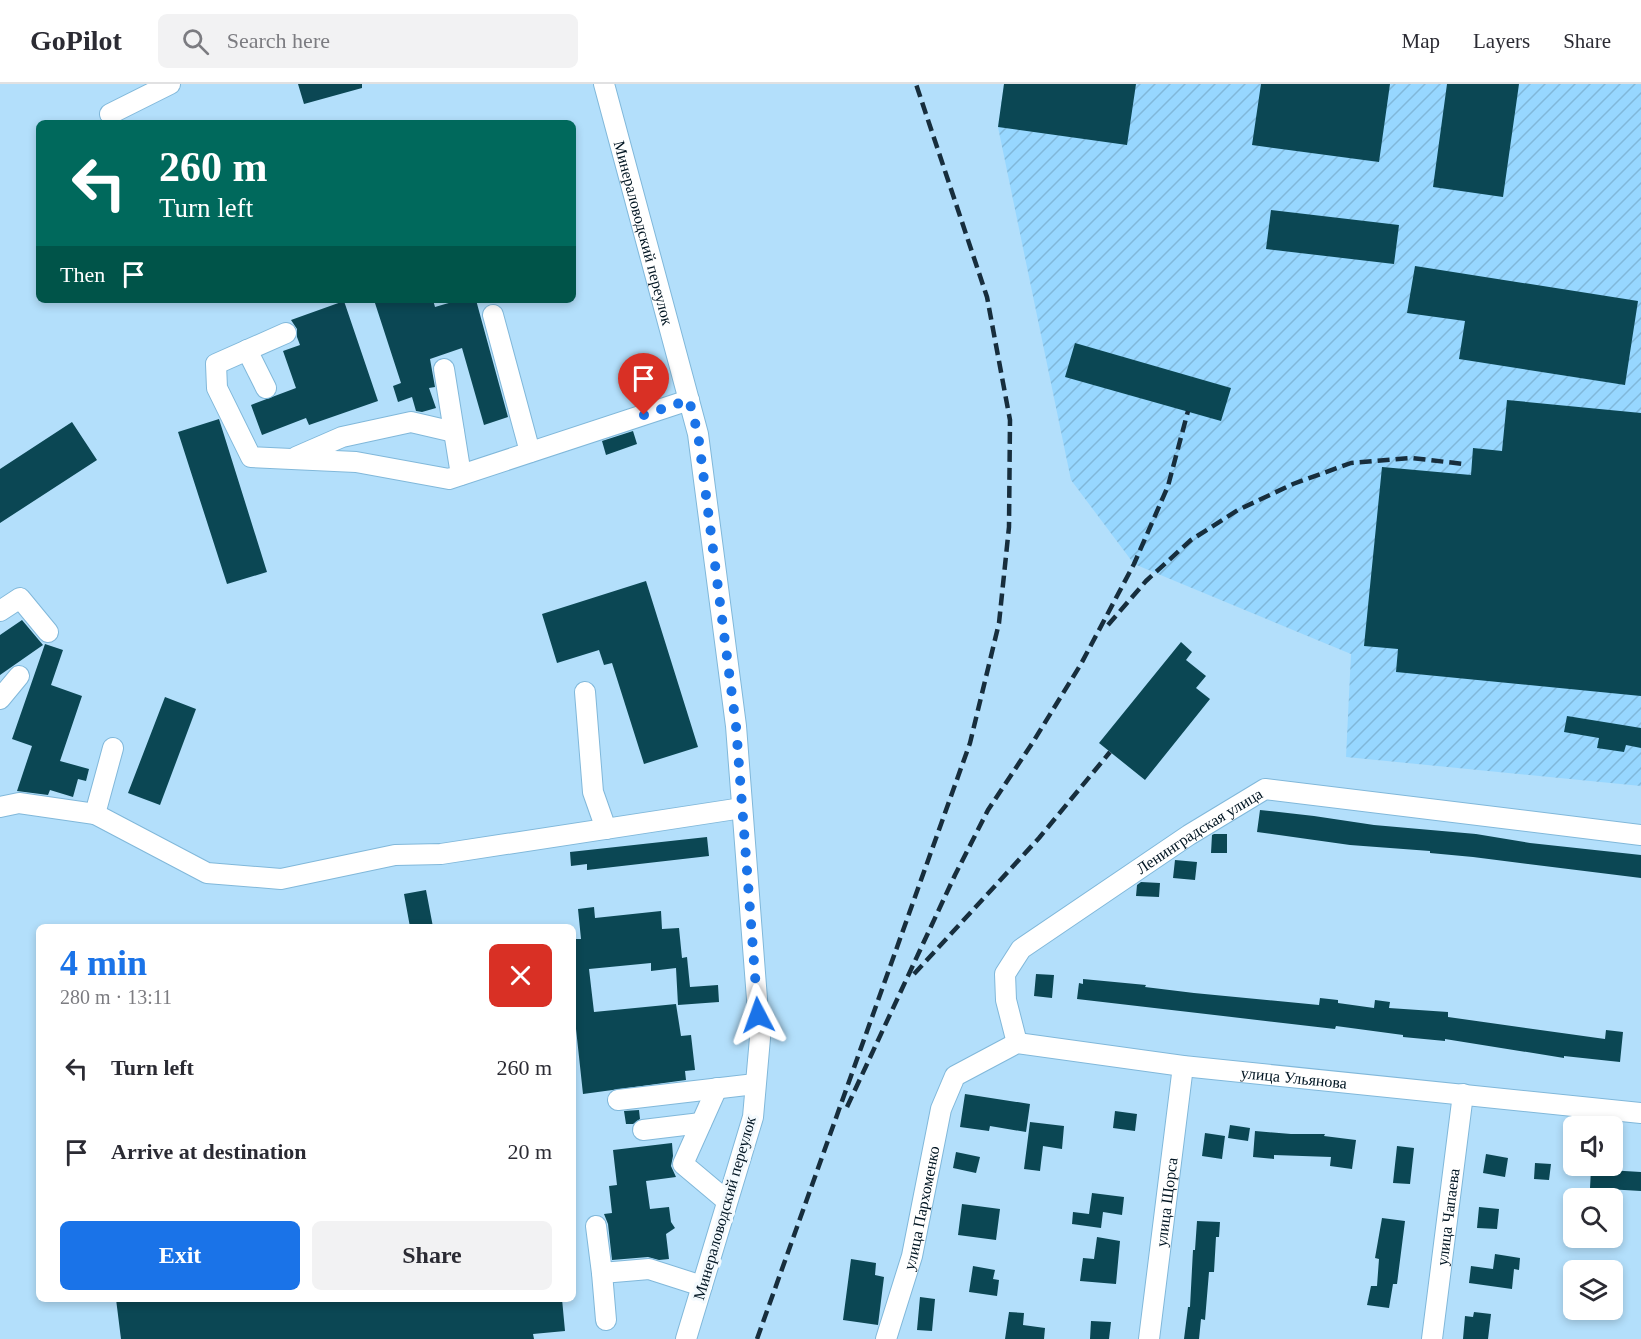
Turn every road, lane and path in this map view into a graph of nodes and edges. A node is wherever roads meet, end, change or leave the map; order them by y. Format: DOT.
graph roads {
  1 [pos="170,84"];
  2 [pos="604,84"];
  3 [pos="110,114"];
  4 [pos="493,315"];
  5 [pos="286,333"];
  6 [pos="247,350"];
  7 [pos="444,369"];
  8 [pos="266,388"];
  9 [pos="689,400"];
  10 [pos="454,432"];
  11 [pos="342,437"];
  12 [pos="530,452"];
  13 [pos="291,459"];
  14 [pos="356,462"];
  15 [pos="461,475"];
  16 [pos="0,611"];
  17 [pos="48,632"];
  18 [pos="19,676"];
  19 [pos="585,692"];
  20 [pos="0,699"];
  21 [pos="113,748"];
  22 [pos="0,807"];
  23 [pos="742,808"];
  24 [pos="95,814"];
  25 [pos="606,829"];
  26 [pos="1641,836"];
  27 [pos="1017,1043"];
  28 [pos="1183,1066"];
  29 [pos="755,1084"];
  30 [pos="717,1088"];
  31 [pos="1463,1094"];
  32 [pos="618,1100"];
  33 [pos="1641,1113"];
  34 [pos="702,1123"];
  35 [pos="643,1130"];
  36 [pos="727,1201"];
  37 [pos="596,1226"];
  38 [pos="602,1274"];
  39 [pos="702,1286"];
  40 [pos="606,1320"];
  41 [pos="686,1339"];
  42 [pos="886,1339"];
  43 [pos="1149,1339"];
  44 [pos="1432,1339"];
  1 -- 3 [label="street"];
  2 -- 9 [label="street, Минераловодский переулок"];
  4 -- 12 [label="street"];
  5 -- 6 [label="street"];
  6 -- 8 [label="street"];
  6 -- 13 [label="street"];
  7 -- 10 [label="street"];
  9 -- 12 [label="street"];
  9 -- 23 [label="street, Минераловодский переулок"];
  10 -- 11 [label="street"];
  10 -- 15 [label="street"];
  11 -- 13 [label="street"];
  11 -- 14 [label="street"];
  12 -- 15 [label="street"];
  13 -- 14 [label="street"];
  14 -- 15 [label="street"];
  16 -- 17 [label="street"];
  18 -- 20 [label="street"];
  19 -- 25 [label="street"];
  21 -- 24 [label="street"];
  22 -- 24 [label="street"];
  23 -- 25 [label="street"];
  23 -- 29 [label="street, Минераловодский переулок"];
  24 -- 25 [label="street"];
  26 -- 27 [label="street, Ленинградская улица"];
  27 -- 28 [label="street, улица Ульянова"];
  27 -- 42 [label="street, улица Пархоменко"];
  28 -- 31 [label="street, улица Ульянова"];
  28 -- 43 [label="street, улица Щорса"];
  29 -- 30 [label="street"];
  29 -- 36 [label="street, Минераловодский переулок"];
  30 -- 32 [label="street"];
  30 -- 34 [label="street"];
  31 -- 33 [label="street, улица Ульянова"];
  31 -- 44 [label="street, улица Чапаева"];
  34 -- 35 [label="street"];
  34 -- 36 [label="street"];
  36 -- 39 [label="street, Минераловодский переулок"];
  37 -- 38 [label="street"];
  38 -- 39 [label="street"];
  38 -- 40 [label="street"];
  39 -- 41 [label="street, Минераловодский переулок"];
}
